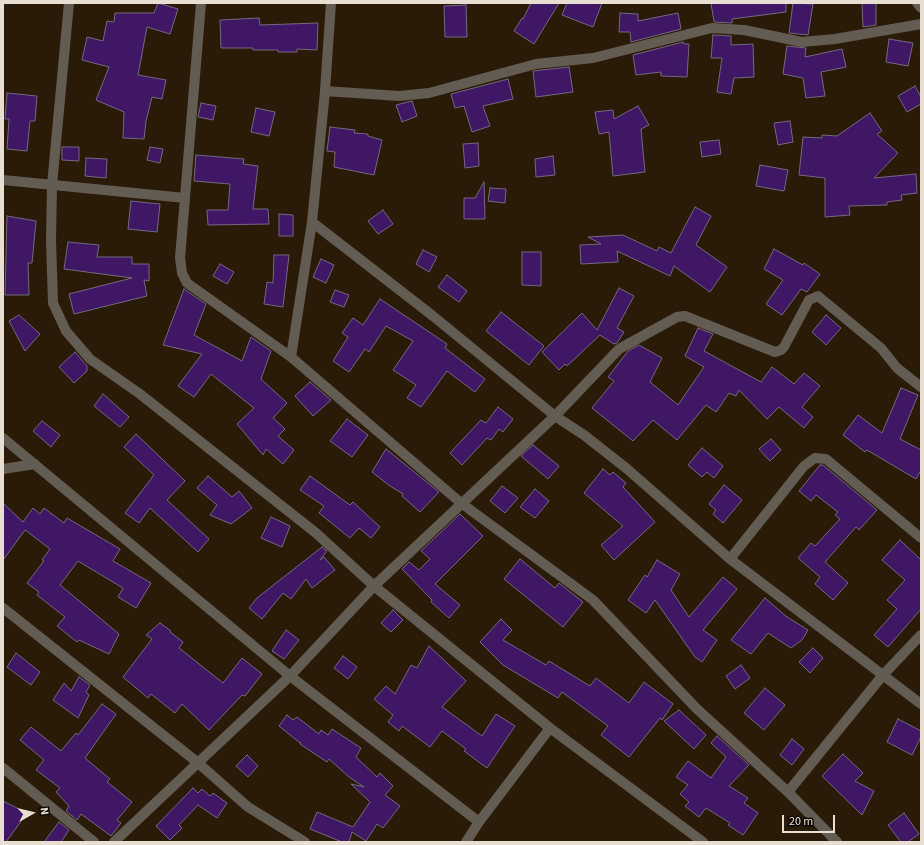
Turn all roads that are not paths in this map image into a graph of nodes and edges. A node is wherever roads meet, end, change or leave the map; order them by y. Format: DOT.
graph roads {
  1 [pos="69,3"];
  2 [pos="201,3"];
  3 [pos="330,3"];
  4 [pos="917,3"];
  5 [pos="921,8"];
  6 [pos="921,24"];
  7 [pos="325,91"];
  8 [pos="3,180"];
  9 [pos="52,185"];
  10 [pos="185,198"];
  11 [pos="312,222"];
  12 [pos="291,357"];
  13 [pos="921,386"];
  14 [pos="555,416"];
  15 [pos="3,438"];
  16 [pos="35,464"];
  17 [pos="3,469"];
  18 [pos="461,502"];
  19 [pos="921,538"];
  20 [pos="730,559"];
  21 [pos="374,586"];
  22 [pos="3,608"];
  23 [pos="921,635"];
  24 [pos="883,675"];
  25 [pos="290,676"];
  26 [pos="921,704"];
  27 [pos="550,728"];
  28 [pos="197,762"];
  29 [pos="3,768"];
  30 [pos="788,792"];
  31 [pos="480,822"];
  32 [pos="94,842"];
  33 [pos="114,842"];
  34 [pos="305,842"];
  35 [pos="466,842"];
  36 [pos="703,842"];
  37 [pos="837,842"];
  1 -- 9 [label="street"];
  2 -- 10 [label="street"];
  3 -- 7 [label="street"];
  4 -- 5 [label="street"];
  6 -- 7 [label="street"];
  7 -- 11 [label="street"];
  8 -- 9 [label="street"];
  9 -- 10 [label="street"];
  9 -- 21 [label="street"];
  10 -- 12 [label="street"];
  11 -- 12 [label="street"];
  11 -- 14 [label="street"];
  12 -- 18 [label="street"];
  13 -- 14 [label="street"];
  14 -- 18 [label="street"];
  14 -- 20 [label="street"];
  15 -- 16 [label="street"];
  16 -- 17 [label="street"];
  16 -- 25 [label="street"];
  18 -- 21 [label="street"];
  18 -- 30 [label="street"];
  19 -- 20 [label="street"];
  20 -- 24 [label="street"];
  21 -- 25 [label="street"];
  21 -- 27 [label="street"];
  22 -- 28 [label="street"];
  23 -- 24 [label="street"];
  24 -- 26 [label="street"];
  24 -- 30 [label="street"];
  25 -- 28 [label="street"];
  25 -- 31 [label="street"];
  27 -- 31 [label="street"];
  27 -- 36 [label="street"];
  28 -- 33 [label="street"];
  28 -- 34 [label="street"];
  29 -- 32 [label="street"];
  30 -- 37 [label="street"];
  31 -- 35 [label="street"];
}
